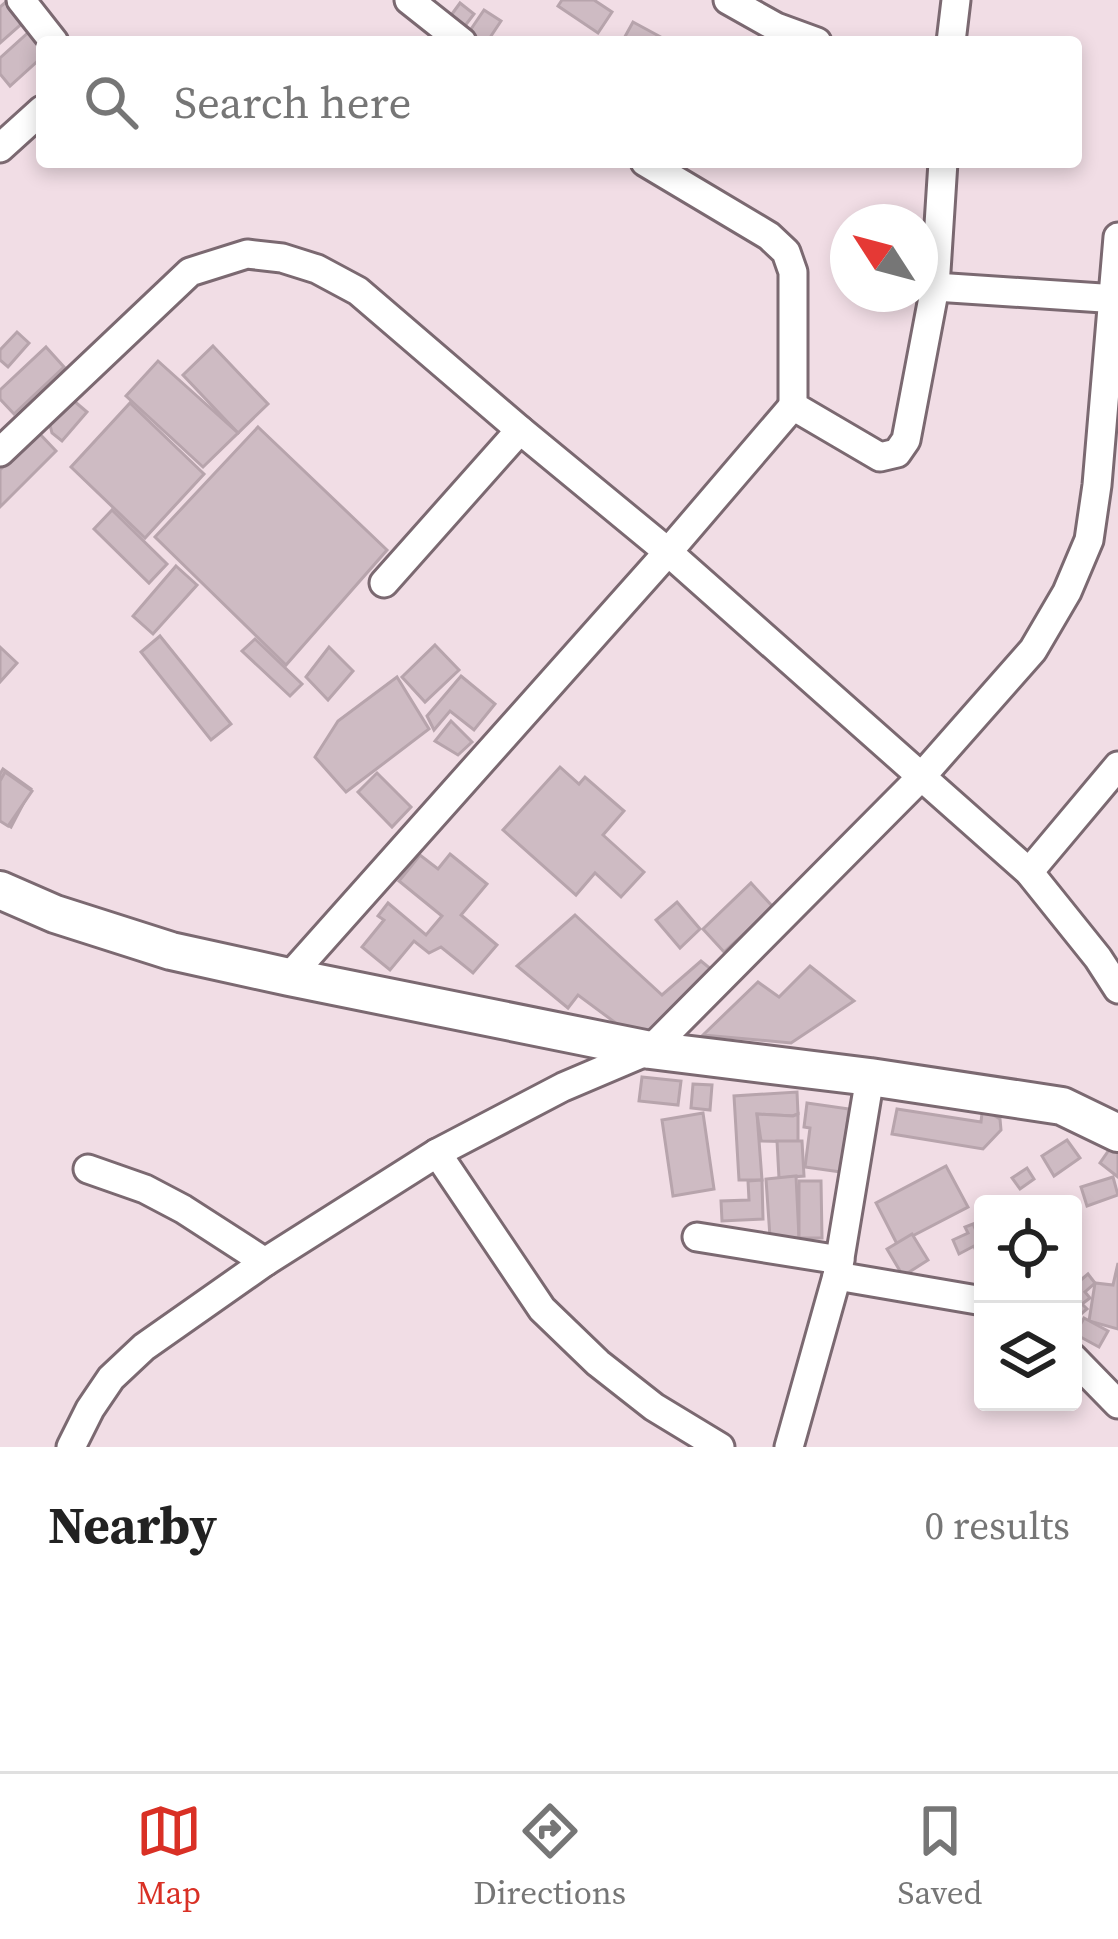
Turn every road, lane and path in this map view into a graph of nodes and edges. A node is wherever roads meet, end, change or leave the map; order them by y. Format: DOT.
graph roads {
  1 [pos="22,0"];
  2 [pos="409,0"];
  3 [pos="728,0"];
  4 [pos="956,0"];
  5 [pos="49,36"];
  6 [pos="454,36"];
  7 [pos="801,36"];
  8 [pos="952,36"];
  9 [pos="36,115"];
  10 [pos="0,148"];
  11 [pos="655,168"];
  12 [pos="943,168"];
  13 [pos="1118,237"];
  14 [pos="938,240"];
  15 [pos="938,287"];
  16 [pos="1115,299"];
  17 [pos="930,312"];
  18 [pos="794,406"];
  19 [pos="520,430"];
  20 [pos="0,452"];
  21 [pos="1108,486"];
  22 [pos="668,552"];
  23 [pos="384,583"];
  24 [pos="1118,766"];
  25 [pos="921,777"];
  26 [pos="1029,872"];
  27 [pos="0,890"];
  28 [pos="289,977"];
  29 [pos="1118,989"];
  30 [pos="650,1050"];
  31 [pos="870,1077"];
  32 [pos="1118,1133"];
  33 [pos="437,1154"];
  34 [pos="88,1169"];
  35 [pos="697,1237"];
  36 [pos="265,1262"];
  37 [pos="838,1268"];
  38 [pos="974,1299"];
  39 [pos="1082,1367"];
  40 [pos="1118,1405"];
  41 [pos="71,1447"];
  42 [pos="720,1447"];
  43 [pos="790,1447"];
  1 -- 5 [label="street"];
  2 -- 6 [label="street"];
  3 -- 7 [label="street"];
  4 -- 8 [label="street"];
  9 -- 10 [label="street"];
  11 -- 18 [label="street"];
  12 -- 14 [label="street"];
  13 -- 16 [label="street"];
  15 -- 16 [label="street"];
  16 -- 21 [label="street"];
  17 -- 18 [label="street"];
  18 -- 22 [label="street"];
  19 -- 20 [label="street"];
  19 -- 22 [label="street"];
  19 -- 23 [label="street"];
  21 -- 25 [label="street"];
  22 -- 25 [label="street"];
  22 -- 28 [label="street"];
  24 -- 26 [label="street"];
  25 -- 26 [label="street"];
  25 -- 30 [label="street"];
  26 -- 29 [label="street"];
  27 -- 28 [label="main road"];
  28 -- 30 [label="main road"];
  30 -- 31 [label="main road"];
  30 -- 33 [label="street"];
  31 -- 32 [label="main road"];
  31 -- 37 [label="street"];
  33 -- 36 [label="street"];
  33 -- 42 [label="street"];
  34 -- 36 [label="street"];
  35 -- 37 [label="street"];
  36 -- 41 [label="street"];
  37 -- 38 [label="street"];
  37 -- 43 [label="street"];
  39 -- 40 [label="street"];
}
